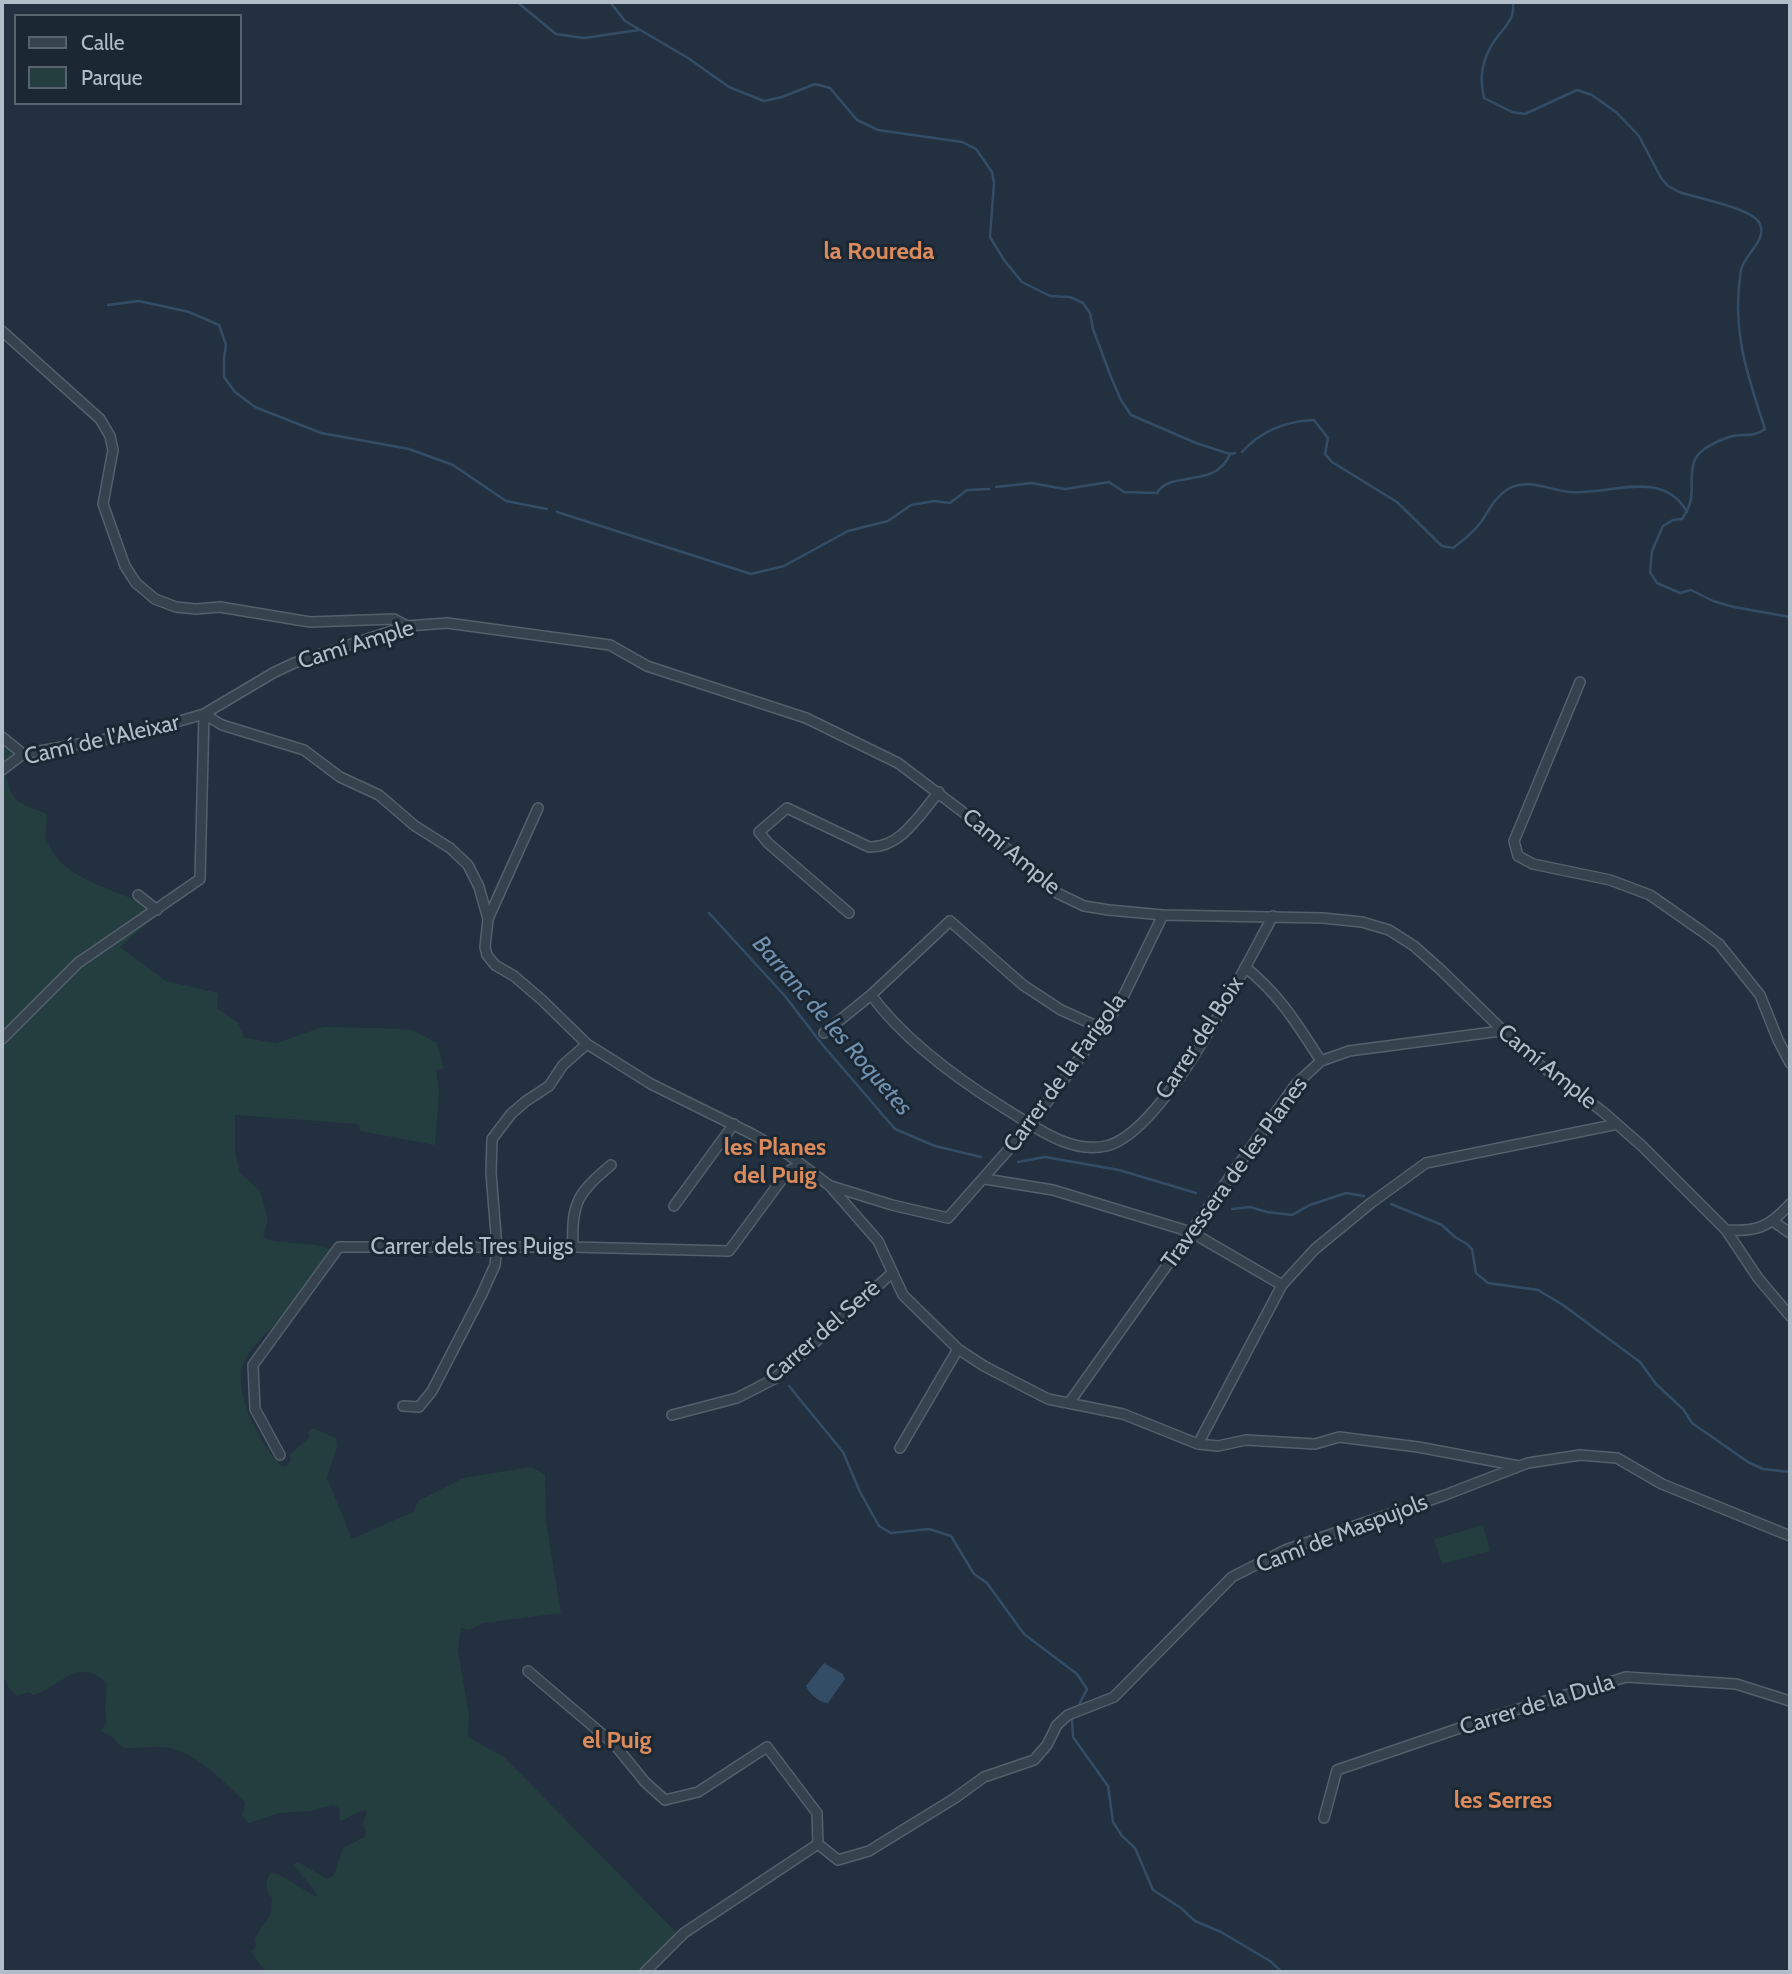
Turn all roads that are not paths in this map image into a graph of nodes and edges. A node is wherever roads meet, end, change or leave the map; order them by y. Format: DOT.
graph roads {
  1 [pos="2,331"];
  2 [pos="407,626"];
  3 [pos="1580,682"];
  4 [pos="204,714"];
  5 [pos="2,737"];
  6 [pos="23,754"];
  7 [pos="2,770"];
  8 [pos="939,792"];
  9 [pos="538,808"];
  10 [pos="138,895"];
  11 [pos="157,910"];
  12 [pos="849,913"];
  13 [pos="1163,915"];
  14 [pos="1273,916"];
  15 [pos="488,919"];
  16 [pos="1245,967"];
  17 [pos="871,995"];
  18 [pos="1101,1028"];
  19 [pos="1501,1031"];
  20 [pos="824,1033"];
  21 [pos="2,1039"];
  22 [pos="587,1044"];
  23 [pos="1321,1061"];
  24 [pos="1790,1063"];
  25 [pos="734,1124"];
  26 [pos="1031,1124"];
  27 [pos="1613,1125"];
  28 [pos="611,1165"];
  29 [pos="805,1167"];
  30 [pos="985,1179"];
  31 [pos="830,1186"];
  32 [pos="1790,1205"];
  33 [pos="674,1206"];
  34 [pos="1774,1222"];
  35 [pos="1726,1230"];
  36 [pos="1191,1233"];
  37 [pos="1790,1233"];
  38 [pos="497,1247"];
  39 [pos="573,1247"];
  40 [pos="891,1273"];
  41 [pos="1282,1285"];
  42 [pos="1790,1315"];
  43 [pos="958,1349"];
  44 [pos="1069,1403"];
  45 [pos="403,1406"];
  46 [pos="672,1415"];
  47 [pos="1199,1444"];
  48 [pos="900,1448"];
  49 [pos="280,1455"];
  50 [pos="1519,1466"];
  51 [pos="1790,1536"];
  52 [pos="528,1671"];
  53 [pos="1790,1701"];
  54 [pos="1324,1818"];
  55 [pos="818,1844"];
  56 [pos="645,1972"];
  1 -- 2 [label="street"];
  2 -- 4 [label="street, Camí Ample"];
  2 -- 8 [label="street, Camí Ample"];
  3 -- 24 [label="street"];
  4 -- 6 [label="street, Camí de l'Aleixar"];
  4 -- 11 [label="street"];
  4 -- 15 [label="street"];
  5 -- 6 [label="street"];
  6 -- 7 [label="street, Camí de l'Aleixar"];
  8 -- 12 [label="street"];
  8 -- 13 [label="street, Camí Ample"];
  9 -- 15 [label="street"];
  10 -- 11 [label="street"];
  11 -- 21 [label="street"];
  13 -- 14 [label="street, Camí Ample"];
  13 -- 18 [label="street, Carrer de la Farigola"];
  14 -- 16 [label="street, Carrer del Boix"];
  14 -- 19 [label="street, Camí Ample"];
  15 -- 22 [label="street"];
  16 -- 23 [label="street"];
  16 -- 26 [label="street, Carrer del Boix"];
  17 -- 18 [label="street"];
  17 -- 20 [label="street"];
  17 -- 26 [label="street, Carrer del Boix"];
  18 -- 26 [label="street, Carrer de la Farigola"];
  19 -- 23 [label="street, Travessera de les Planes"];
  19 -- 35 [label="street, Camí Ample"];
  22 -- 25 [label="street"];
  22 -- 38 [label="street"];
  23 -- 36 [label="street, Travessera de les Planes"];
  25 -- 29 [label="street"];
  25 -- 33 [label="street"];
  26 -- 30 [label="street, Carrer de la Farigola"];
  27 -- 41 [label="street"];
  28 -- 39 [label="street"];
  29 -- 31 [label="street"];
  29 -- 39 [label="street, Carrer dels Tres Puigs"];
  30 -- 31 [label="street, Carrer de la Farigola"];
  30 -- 36 [label="street"];
  31 -- 40 [label="street"];
  32 -- 34 [label="street"];
  34 -- 35 [label="street"];
  34 -- 37 [label="street"];
  35 -- 42 [label="street, Camí Ample"];
  36 -- 41 [label="street"];
  36 -- 44 [label="street, Travessera de les Planes"];
  38 -- 39 [label="street, Carrer dels Tres Puigs"];
  38 -- 45 [label="street"];
  38 -- 49 [label="street, Carrer dels Tres Puigs"];
  40 -- 43 [label="street"];
  40 -- 46 [label="street, Carrer del Serè"];
  41 -- 47 [label="street"];
  43 -- 44 [label="street"];
  43 -- 48 [label="street"];
  44 -- 47 [label="street"];
  47 -- 50 [label="street"];
  50 -- 51 [label="street, Camí de Maspujols"];
  50 -- 55 [label="street, Camí de Maspujols"];
  52 -- 55 [label="street"];
  53 -- 54 [label="street, Carrer de la Dula"];
  55 -- 56 [label="street"];
}
